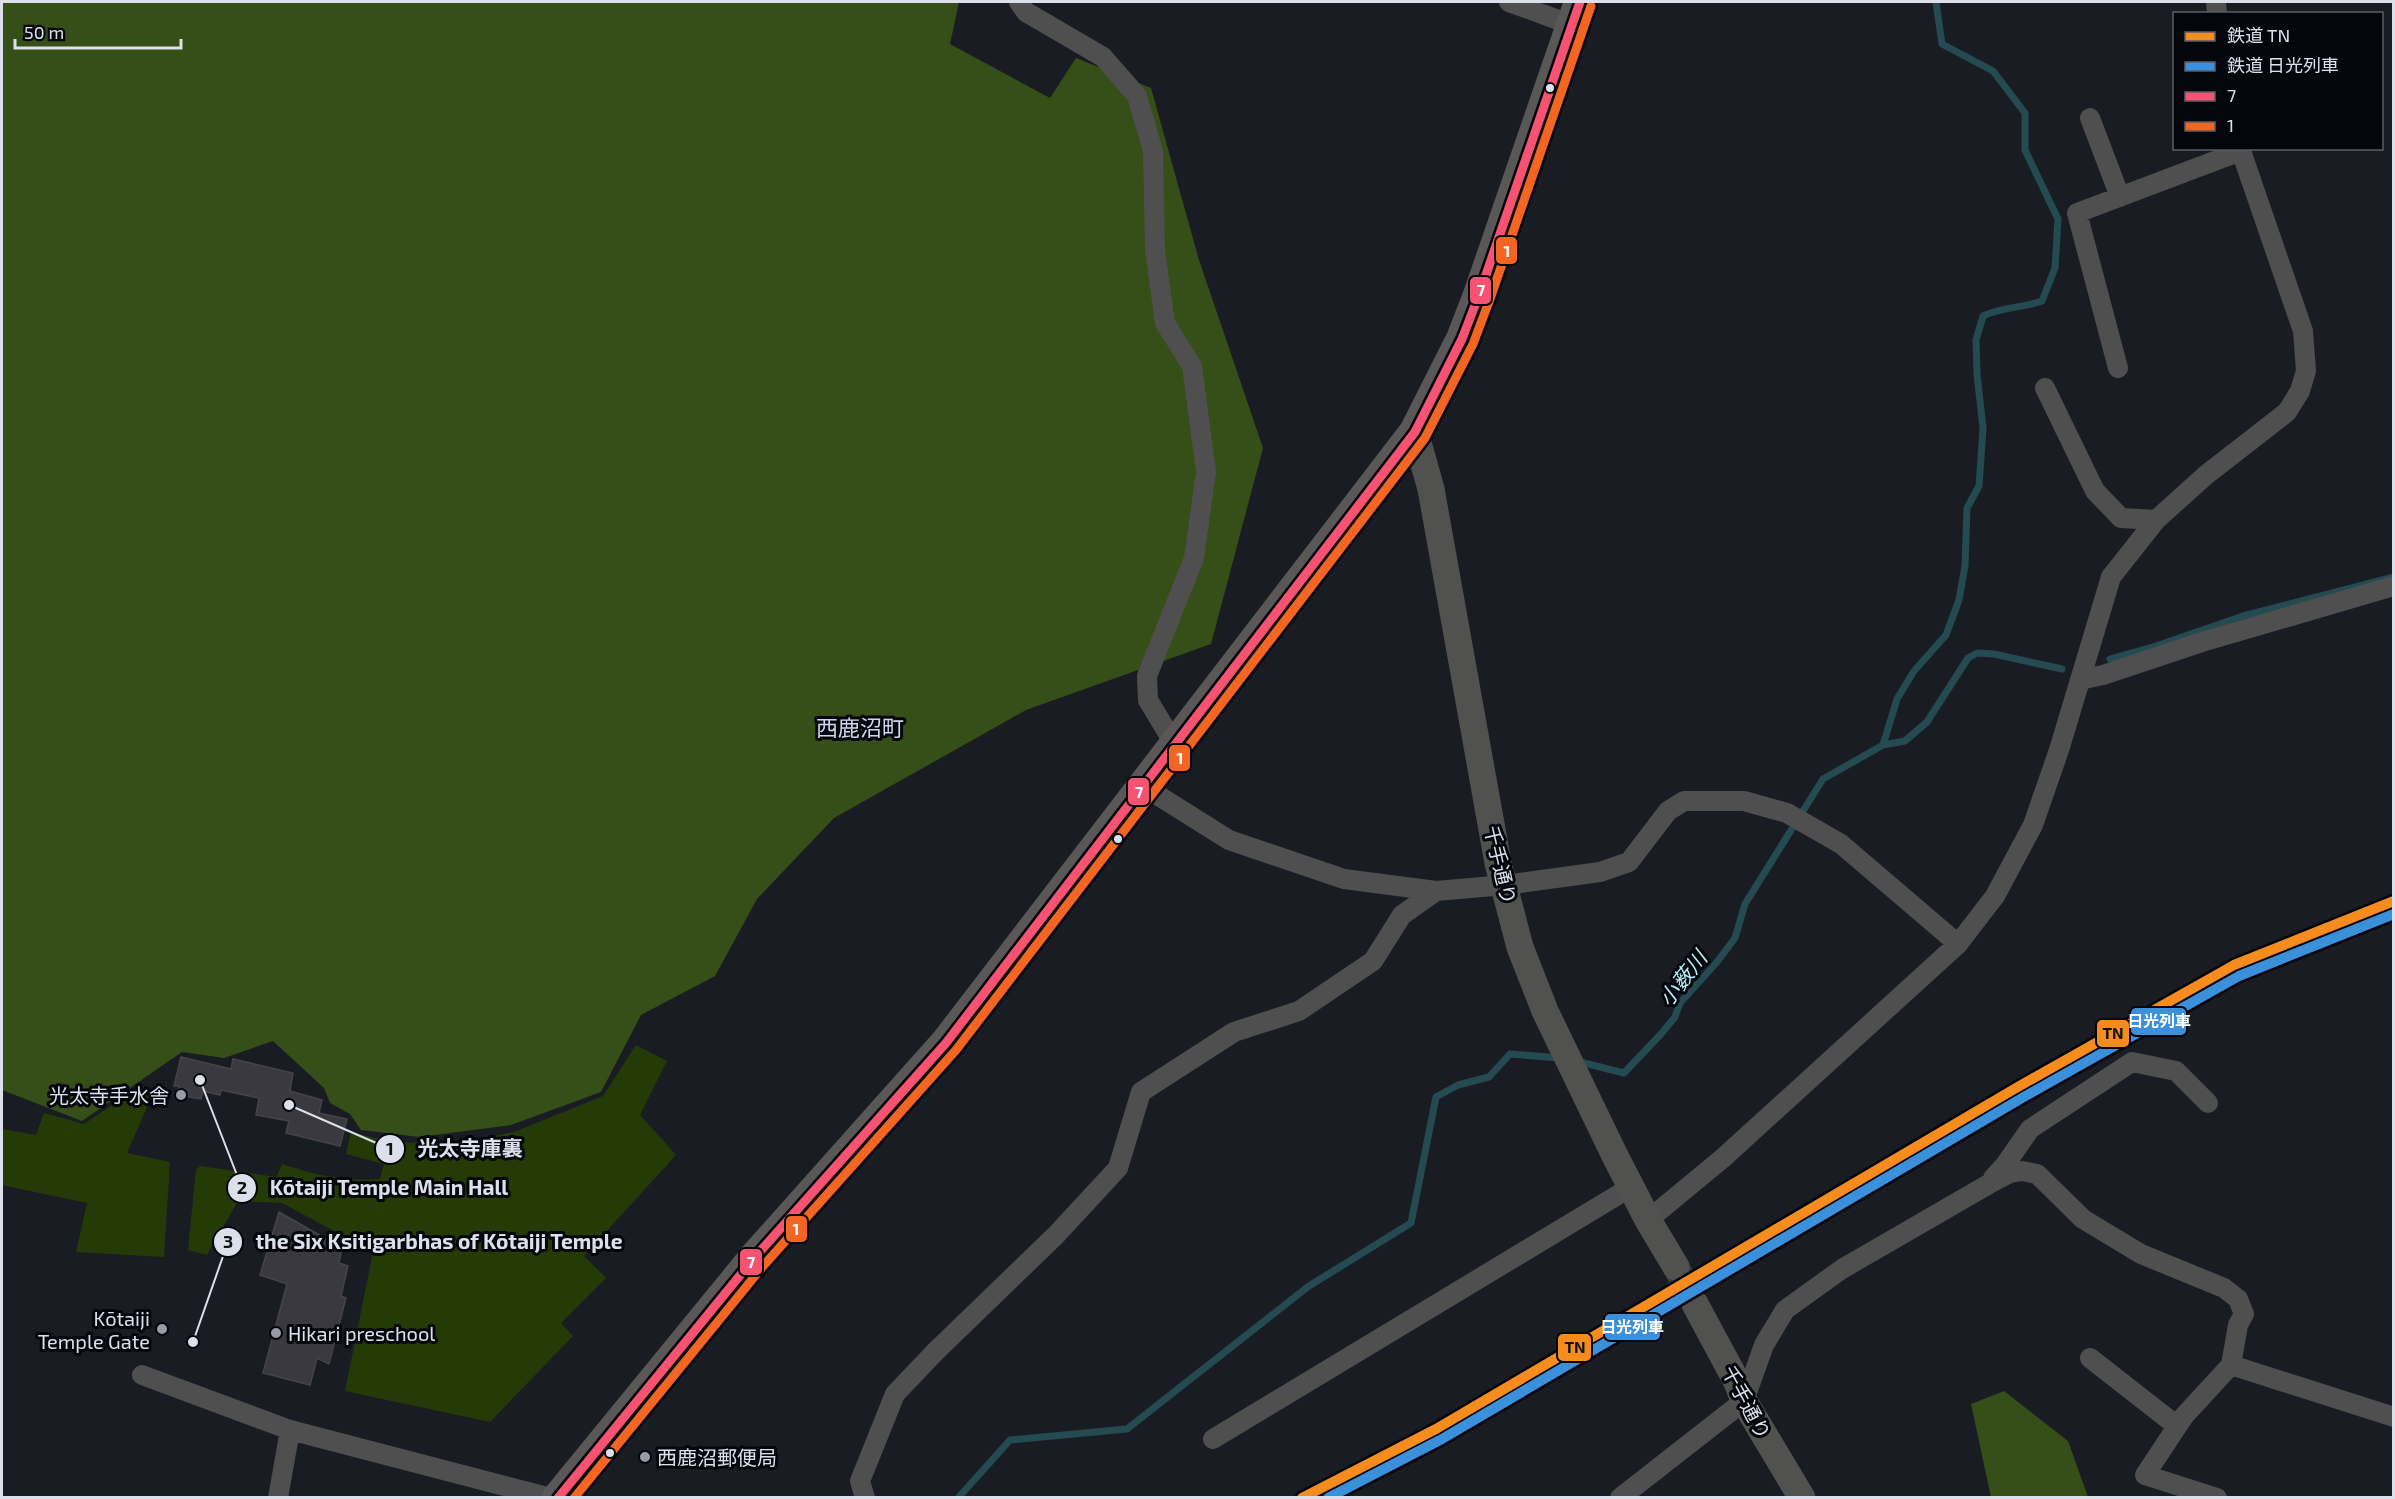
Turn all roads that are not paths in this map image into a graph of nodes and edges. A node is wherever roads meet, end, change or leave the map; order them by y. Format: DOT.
graph roads {
  1 [pos="1019,2"];
  2 [pos="1509,2"];
  3 [pos="1576,14"];
  4 [pos="2090,118"];
  5 [pos="2241,150"];
  6 [pos="2120,197"];
  7 [pos="2118,368"];
  8 [pos="2044,388"];
  9 [pos="1415,432"];
  10 [pos="2156,520"];
  11 [pos="2394,586"];
  12 [pos="2080,680"];
  13 [pos="1175,745"];
  14 [pos="1143,786"];
  15 [pos="1505,885"];
  16 [pos="1436,891"];
  17 [pos="1958,944"];
  18 [pos="2208,1103"];
  19 [pos="1985,1186"];
  20 [pos="1631,1187"];
  21 [pos="1648,1220"];
  22 [pos="1676,1267"];
  23 [pos="1695,1304"];
  24 [pos="2090,1358"];
  25 [pos="2232,1365"];
  26 [pos="142,1375"];
  27 [pos="1744,1401"];
  28 [pos="2394,1417"];
  29 [pos="2177,1426"];
  30 [pos="290,1430"];
  31 [pos="1212,1439"];
  32 [pos="278,1497"];
  33 [pos="551,1497"];
  34 [pos="558,1497"];
  35 [pos="865,1497"];
  36 [pos="1620,1497"];
  37 [pos="1802,1497"];
  38 [pos="2217,1497"];
  1 -- 13 [label="street"];
  2 -- 3 [label="street"];
  3 -- 9 [label="main road"];
  4 -- 6 [label="street"];
  5 -- 6 [label="street"];
  5 -- 10 [label="street"];
  6 -- 7 [label="street"];
  8 -- 10 [label="street"];
  9 -- 13 [label="main road"];
  9 -- 15 [label="street, 千手通り"];
  10 -- 12 [label="street"];
  11 -- 12 [label="street"];
  12 -- 17 [label="street"];
  13 -- 14 [label="main road"];
  14 -- 16 [label="street"];
  14 -- 34 [label="main road"];
  15 -- 16 [label="street"];
  15 -- 17 [label="street"];
  15 -- 20 [label="street, 千手通り"];
  16 -- 35 [label="street"];
  17 -- 21 [label="street"];
  18 -- 19 [label="street"];
  19 -- 25 [label="street"];
  19 -- 27 [label="street"];
  20 -- 21 [label="street, 千手通り"];
  20 -- 31 [label="street"];
  21 -- 22 [label="street, 千手通り"];
  23 -- 27 [label="street, 千手通り"];
  24 -- 29 [label="street"];
  25 -- 28 [label="street"];
  25 -- 29 [label="street"];
  26 -- 30 [label="street"];
  27 -- 36 [label="street"];
  27 -- 37 [label="street, 千手通り"];
  29 -- 38 [label="street"];
  30 -- 32 [label="street"];
  30 -- 33 [label="street"];
}
